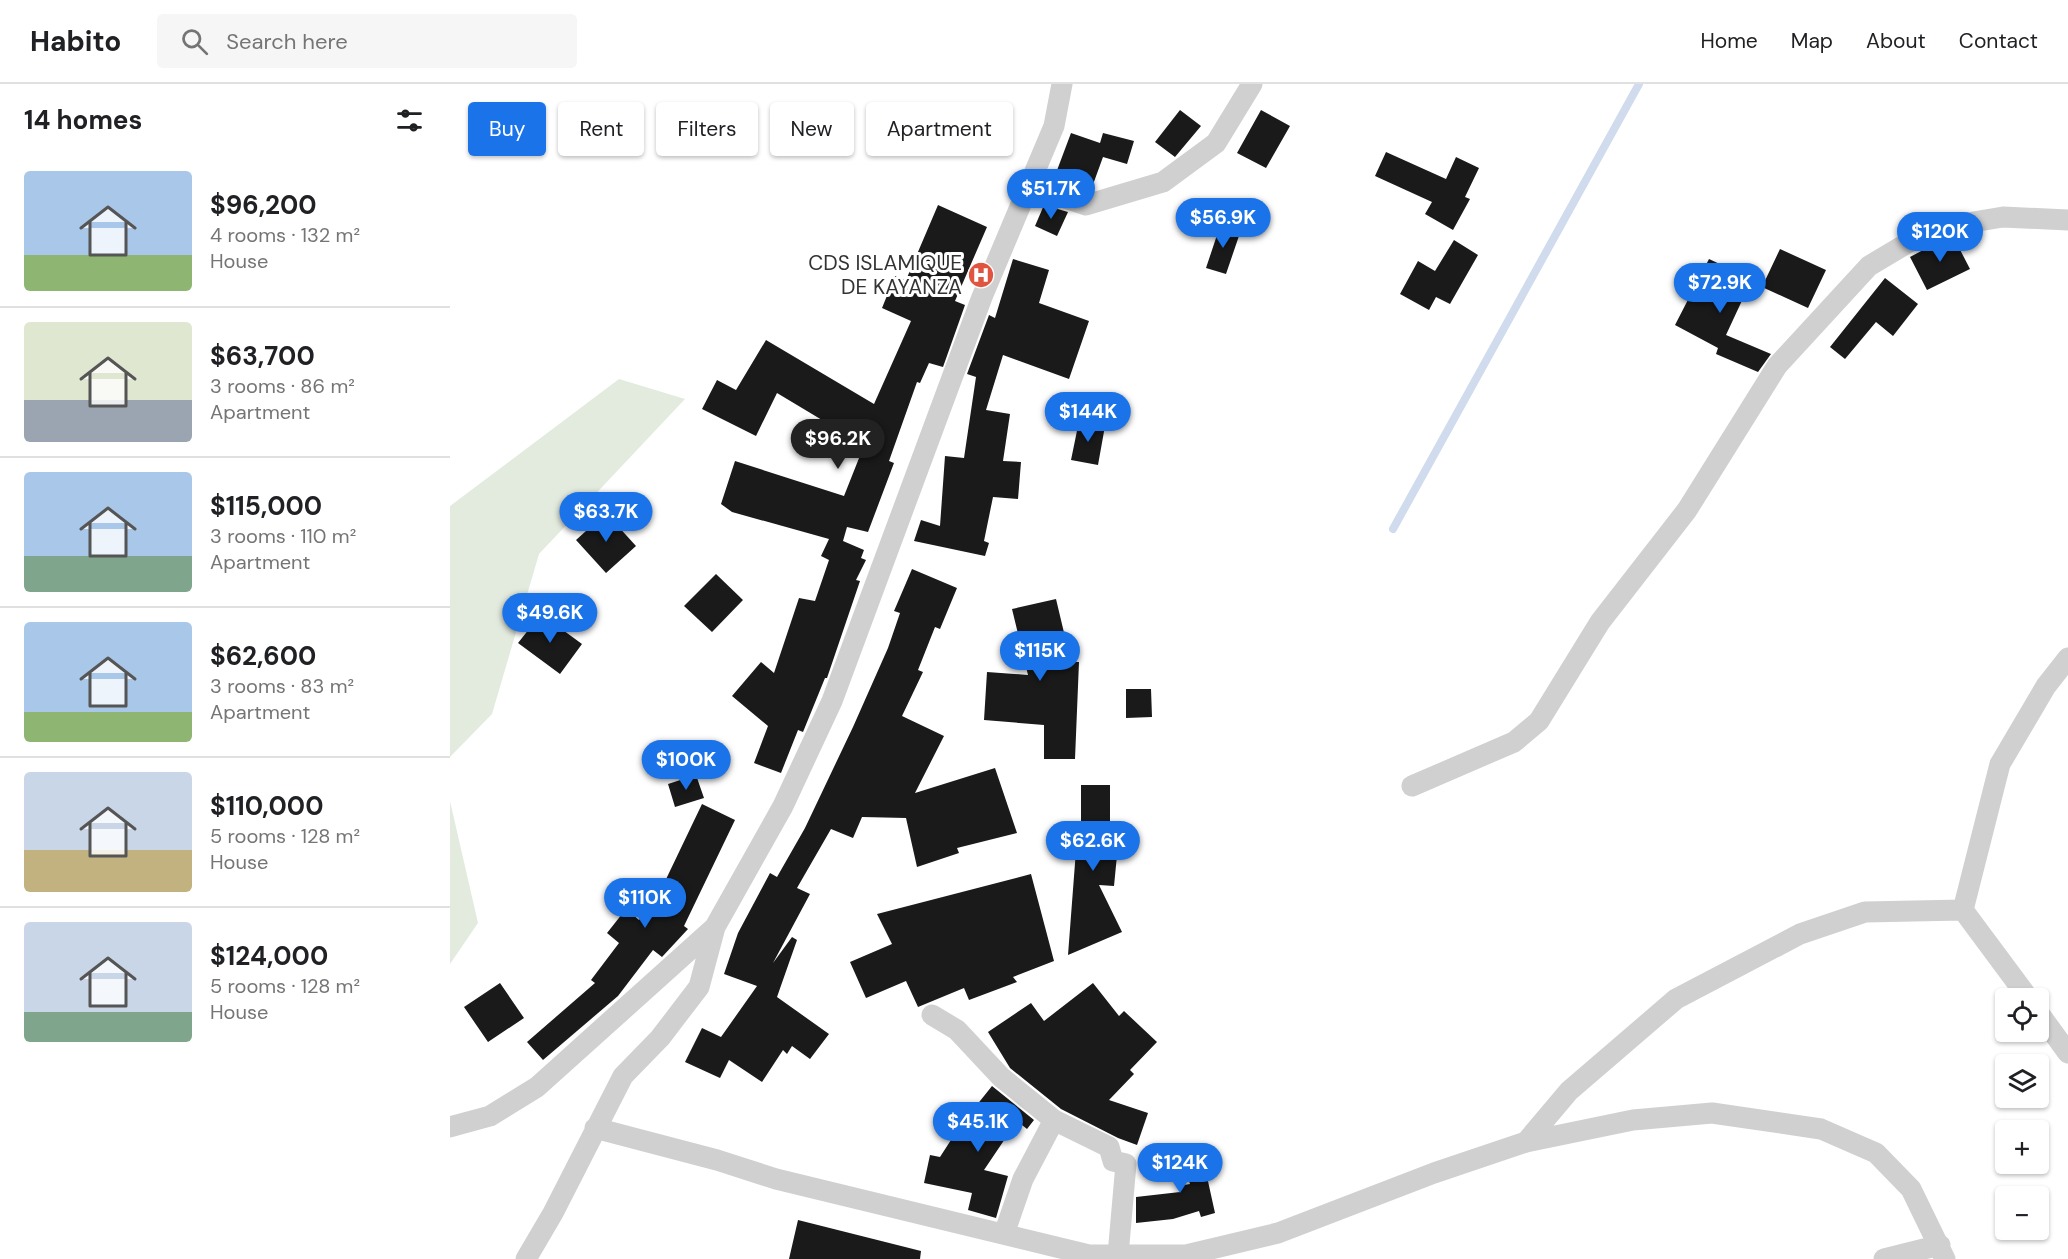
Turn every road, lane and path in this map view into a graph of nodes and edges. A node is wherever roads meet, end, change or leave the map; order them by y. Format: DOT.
graph roads {
  1 [pos="1062,84"];
  2 [pos="1252,84"];
  3 [pos="1029,186"];
  4 [pos="2068,220"];
  5 [pos="2068,658"];
  6 [pos="1412,786"];
  7 [pos="1964,910"];
  8 [pos="716,927"];
  9 [pos="2022,988"];
  10 [pos="932,1015"];
  11 [pos="2049,1027"];
  12 [pos="2068,1053"];
  13 [pos="1054,1120"];
  14 [pos="450,1127"];
  15 [pos="595,1128"];
  16 [pos="1526,1142"];
  17 [pos="1004,1234"];
  18 [pos="1942,1252"];
  19 [pos="1118,1255"];
  20 [pos="526,1259"];
  21 [pos="1884,1259"];
  1 -- 3 [label="street"];
  2 -- 3 [label="street"];
  3 -- 8 [label="street"];
  4 -- 6 [label="street"];
  5 -- 7 [label="street"];
  7 -- 9 [label="street"];
  7 -- 16 [label="street"];
  8 -- 14 [label="street"];
  8 -- 15 [label="street"];
  10 -- 13 [label="street"];
  11 -- 12 [label="street"];
  13 -- 17 [label="street"];
  13 -- 19 [label="street"];
  15 -- 17 [label="street"];
  15 -- 20 [label="street"];
  16 -- 18 [label="street"];
  16 -- 19 [label="street"];
  17 -- 19 [label="street"];
  18 -- 21 [label="street"];
}
